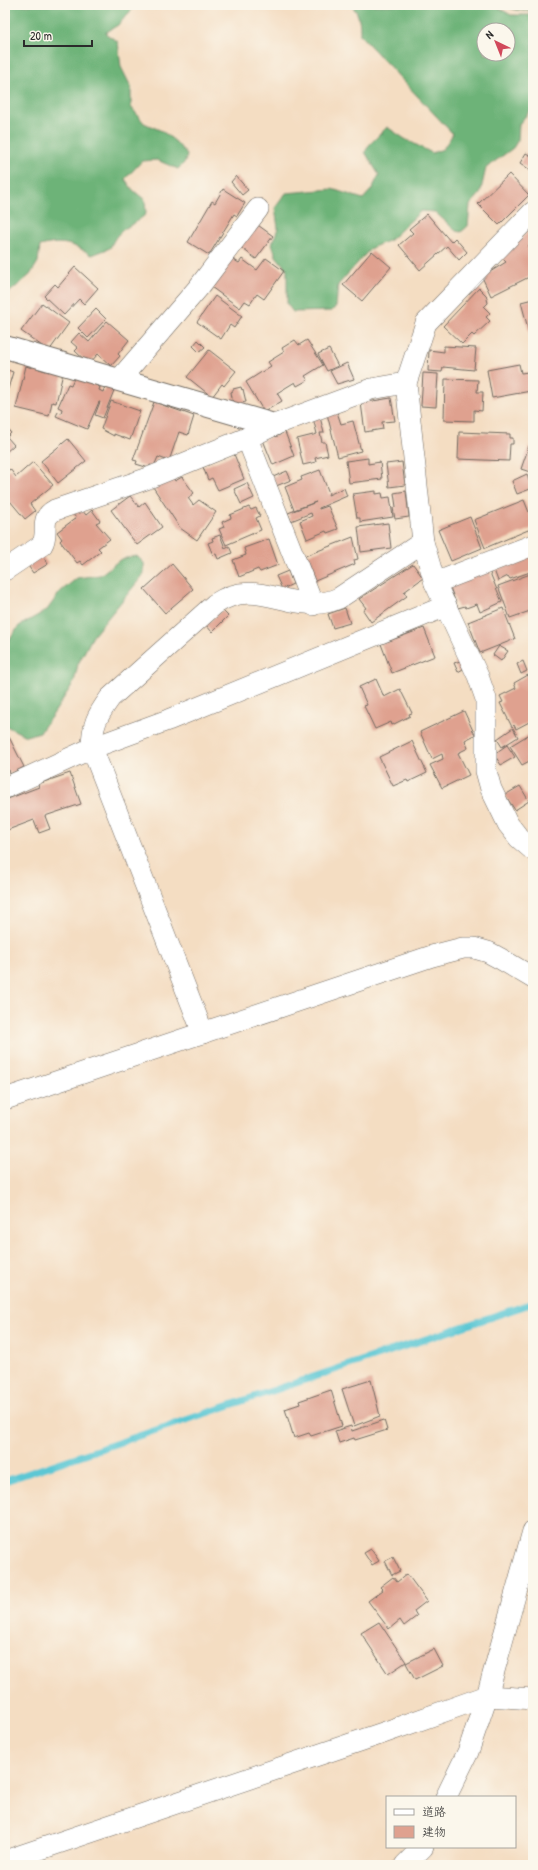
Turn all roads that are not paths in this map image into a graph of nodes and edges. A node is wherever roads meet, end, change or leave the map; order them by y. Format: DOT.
graph roads {
  1 [pos="258,208"];
  2 [pos="533,212"];
  3 [pos="5,347"];
  4 [pos="119,380"];
  5 [pos="406,383"];
  6 [pos="274,425"];
  7 [pos="247,438"];
  8 [pos="423,542"];
  9 [pos="533,545"];
  10 [pos="5,570"];
  11 [pos="436,583"];
  12 [pos="313,605"];
  13 [pos="446,606"];
  14 [pos="92,748"];
  15 [pos="5,788"];
  16 [pos="533,850"];
  17 [pos="533,978"];
  18 [pos="203,1033"];
  19 [pos="5,1099"];
  20 [pos="533,1531"];
  21 [pos="487,1696"];
  22 [pos="533,1699"];
  23 [pos="446,1796"];
  24 [pos="422,1848"];
  25 [pos="423,1848"];
  26 [pos="5,1861"];
  27 [pos="405,1865"];
  28 [pos="423,1865"];
  1 -- 4 [label="street"];
  2 -- 5 [label="street"];
  3 -- 4 [label="street"];
  4 -- 6 [label="street"];
  5 -- 6 [label="street"];
  5 -- 8 [label="street"];
  6 -- 7 [label="street"];
  7 -- 10 [label="street"];
  7 -- 12 [label="street"];
  8 -- 11 [label="street"];
  8 -- 12 [label="street"];
  9 -- 11 [label="street"];
  11 -- 13 [label="street"];
  12 -- 14 [label="street"];
  13 -- 14 [label="street"];
  13 -- 16 [label="street"];
  14 -- 15 [label="street"];
  14 -- 18 [label="street"];
  17 -- 18 [label="street"];
  18 -- 19 [label="street"];
  20 -- 21 [label="street"];
  21 -- 22 [label="street"];
  21 -- 23 [label="street"];
  21 -- 26 [label="street"];
  24 -- 27 [label="street"];
  25 -- 28 [label="street"];
}
